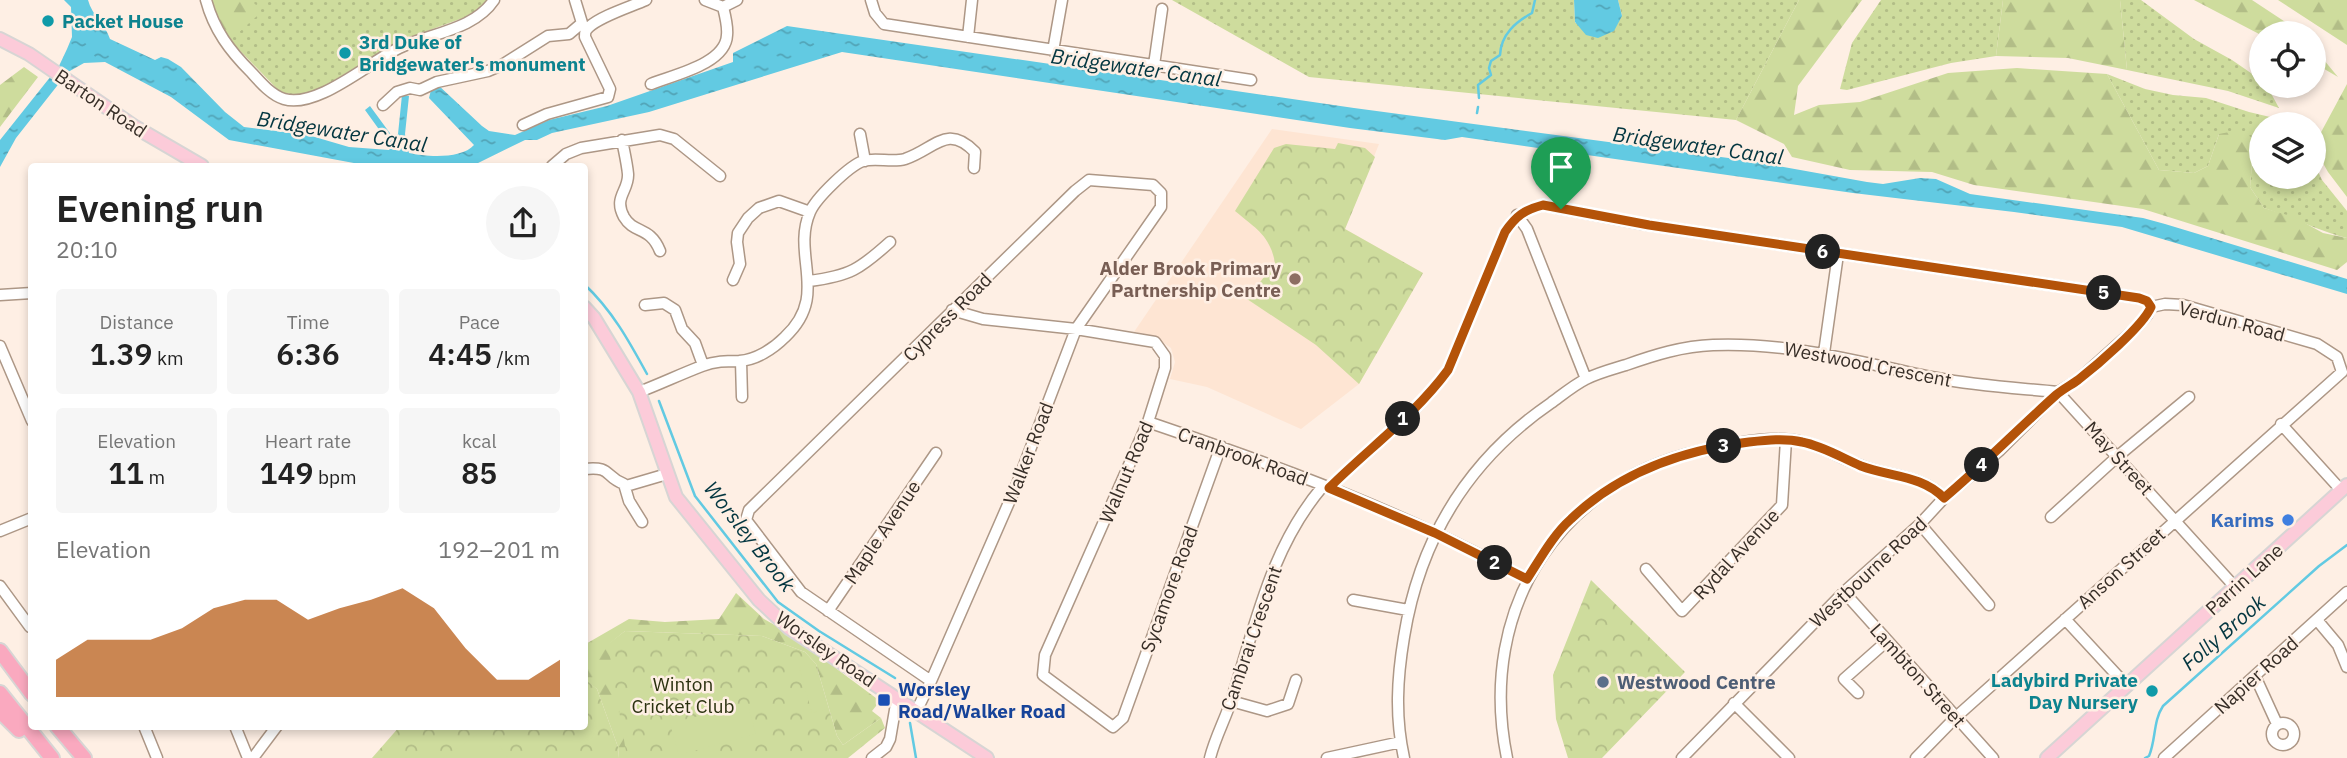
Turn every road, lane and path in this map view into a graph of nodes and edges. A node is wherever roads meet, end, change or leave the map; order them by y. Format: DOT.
graph roads {
  1 [pos="206,0"];
  2 [pos="494,0"];
  3 [pos="575,0"];
  4 [pos="646,0"];
  5 [pos="705,0"];
  6 [pos="737,0"];
  7 [pos="871,0"];
  8 [pos="972,0"];
  9 [pos="1062,0"];
  10 [pos="723,7"];
  11 [pos="1162,9"];
  12 [pos="968,37"];
  13 [pos="0,39"];
  14 [pos="1053,51"];
  15 [pos="1154,65"];
  16 [pos="1251,80"];
  17 [pos="651,84"];
  18 [pos="383,105"];
  19 [pos="523,125"];
  20 [pos="860,134"];
  21 [pos="622,140"];
  22 [pos="864,161"];
  23 [pos="197,163"];
  24 [pos="556,163"];
  25 [pos="974,168"];
  26 [pos="720,176"];
  27 [pos="1161,207"];
  28 [pos="810,212"];
  29 [pos="1517,215"];
  30 [pos="890,242"];
  31 [pos="660,251"];
  32 [pos="1838,254"];
  33 [pos="733,280"];
  34 [pos="809,281"];
  35 [pos="28,293"];
  36 [pos="0,295"];
  37 [pos="645,305"];
  38 [pos="2151,307"];
  39 [pos="952,310"];
  40 [pos="588,311"];
  41 [pos="1076,330"];
  42 [pos="0,346"];
  43 [pos="1824,353"];
  44 [pos="741,361"];
  45 [pos="703,365"];
  46 [pos="1586,379"];
  47 [pos="2329,383"];
  48 [pos="639,392"];
  49 [pos="2058,392"];
  50 [pos="742,397"];
  51 [pos="2189,397"];
  52 [pos="28,412"];
  53 [pos="1148,422"];
  54 [pos="2281,424"];
  55 [pos="1786,440"];
  56 [pos="1221,446"];
  57 [pos="936,453"];
  58 [pos="2118,456"];
  59 [pos="588,469"];
  60 [pos="668,475"];
  61 [pos="626,486"];
  62 [pos="1326,487"];
  63 [pos="2344,487"];
  64 [pos="1944,498"];
  65 [pos="2051,517"];
  66 [pos="28,520"];
  67 [pos="2174,520"];
  68 [pos="642,522"];
  69 [pos="1920,524"];
  70 [pos="0,530"];
  71 [pos="1435,533"];
  72 [pos="1646,569"];
  73 [pos="1527,579"];
  74 [pos="0,586"];
  75 [pos="2235,587"];
  76 [pos="1844,592"];
  77 [pos="2347,592"];
  78 [pos="1353,600"];
  79 [pos="1989,605"];
  80 [pos="1408,610"];
  81 [pos="828,611"];
  82 [pos="2065,619"];
  83 [pos="2317,620"];
  84 [pos="28,624"];
  85 [pos="1887,640"];
  86 [pos="0,651"];
  87 [pos="2347,667"];
  88 [pos="2255,676"];
  89 [pos="1296,680"];
  90 [pos="931,681"];
  91 [pos="2127,686"];
  92 [pos="28,689"];
  93 [pos="0,693"];
  94 [pos="1858,693"];
  95 [pos="897,698"];
  96 [pos="1231,701"];
  97 [pos="1734,703"];
  98 [pos="0,711"];
  99 [pos="916,712"];
  100 [pos="1956,717"];
  101 [pos="2277,724"];
  102 [pos="1113,727"];
  103 [pos="60,730"];
  104 [pos="149,730"];
  105 [pos="237,730"];
  106 [pos="273,730"];
  107 [pos="1401,742"];
  108 [pos="49,758"];
  109 [pos="84,758"];
  110 [pos="157,758"];
  111 [pos="250,758"];
  112 [pos="872,758"];
  113 [pos="988,758"];
  114 [pos="1209,758"];
  115 [pos="1327,758"];
  116 [pos="1405,758"];
  117 [pos="1507,758"];
  118 [pos="1682,758"];
  119 [pos="1789,758"];
  120 [pos="1916,758"];
  121 [pos="1993,758"];
  122 [pos="2047,758"];
  123 [pos="2164,758"];
  1 -- 2 [label="street"];
  3 -- 18 [label="street"];
  4 -- 19 [label="street"];
  5 -- 10 [label="street"];
  6 -- 10 [label="street"];
  7 -- 12 [label="street"];
  8 -- 12 [label="street"];
  9 -- 14 [label="street"];
  10 -- 17 [label="street"];
  11 -- 15 [label="street"];
  12 -- 14 [label="street"];
  13 -- 23 [label="main road, Barton Road"];
  14 -- 15 [label="street"];
  15 -- 16 [label="street"];
  20 -- 22 [label="street"];
  21 -- 24 [label="street"];
  21 -- 26 [label="street"];
  21 -- 31 [label="street"];
  22 -- 25 [label="street"];
  22 -- 28 [label="street"];
  27 -- 39 [label="street, Cypress Road"];
  27 -- 41 [label="street, Walker Road"];
  28 -- 33 [label="street"];
  28 -- 34 [label="street"];
  29 -- 32 [label="street, Verdun Road"];
  29 -- 46 [label="street"];
  29 -- 62 [label="street, Cambrai Crescent"];
  30 -- 34 [label="street"];
  32 -- 38 [label="street, Verdun Road"];
  32 -- 43 [label="street"];
  34 -- 44 [label="street"];
  35 -- 36 [label="street"];
  37 -- 45 [label="street"];
  38 -- 47 [label="street, Verdun Road"];
  38 -- 49 [label="street, Westbourne Road"];
  39 -- 41 [label="street"];
  39 -- 81 [label="street, Cypress Road"];
  40 -- 48 [label="main road"];
  41 -- 53 [label="street, Walnut Road"];
  41 -- 90 [label="street, Walker Road"];
  42 -- 52 [label="street"];
  43 -- 46 [label="street, Westwood Crescent"];
  43 -- 49 [label="street, Westwood Crescent"];
  44 -- 45 [label="street"];
  44 -- 50 [label="street"];
  45 -- 48 [label="street"];
  46 -- 71 [label="street, Westwood Crescent"];
  47 -- 54 [label="street, Anson Street"];
  48 -- 60 [label="main road"];
  49 -- 58 [label="street, May Street"];
  49 -- 64 [label="street, Westbourne Road"];
  51 -- 58 [label="street"];
  53 -- 56 [label="street, Cranbrook Road"];
  53 -- 102 [label="street, Walnut Road"];
  54 -- 63 [label="street"];
  54 -- 67 [label="street, Anson Street"];
  55 -- 64 [label="street"];
  55 -- 72 [label="street, Rydal Avenue"];
  55 -- 73 [label="street"];
  56 -- 62 [label="street, Cranbrook Road"];
  56 -- 102 [label="street, Sycamore Road"];
  57 -- 81 [label="street, Maple Avenue"];
  58 -- 65 [label="street"];
  58 -- 67 [label="street, May Street"];
  59 -- 61 [label="street"];
  60 -- 61 [label="street"];
  60 -- 95 [label="main road, Worsley Road"];
  61 -- 68 [label="street"];
  62 -- 71 [label="street, Cranbrook Road"];
  62 -- 96 [label="street, Cambrai Crescent"];
  63 -- 75 [label="main road, Parrin Lane"];
  64 -- 69 [label="street, Westbourne Road"];
  66 -- 70 [label="street"];
  67 -- 75 [label="street, May Street"];
  67 -- 82 [label="street, Anson Street"];
  69 -- 76 [label="street, Westbourne Road"];
  69 -- 79 [label="street"];
  71 -- 73 [label="street, Cranbrook Road"];
  71 -- 80 [label="street, Westwood Crescent"];
  73 -- 117 [label="street"];
  74 -- 84 [label="street"];
  75 -- 91 [label="main road, Parrin Lane"];
  76 -- 85 [label="street, Lambton Street"];
  76 -- 97 [label="street, Westbourne Road"];
  77 -- 83 [label="street, Napier Road"];
  78 -- 80 [label="street"];
  80 -- 107 [label="street, Westwood Crescent"];
  81 -- 90 [label="street"];
  82 -- 91 [label="street"];
  82 -- 100 [label="street, Anson Street"];
  83 -- 87 [label="street"];
  83 -- 88 [label="street, Napier Road"];
  85 -- 94 [label="street"];
  85 -- 100 [label="street, Lambton Street"];
  86 -- 92 [label="highway"];
  88 -- 101 [label="street"];
  88 -- 123 [label="street, Napier Road"];
  89 -- 96 [label="street"];
  90 -- 99 [label="street, Walker Road"];
  91 -- 122 [label="main road, Parrin Lane"];
  93 -- 108 [label="highway"];
  95 -- 99 [label="main road, Worsley Road"];
  95 -- 112 [label="street"];
  96 -- 114 [label="street, Cambrai Crescent"];
  97 -- 118 [label="street, Westbourne Road"];
  97 -- 119 [label="street"];
  98 -- 108 [label="highway"];
  99 -- 113 [label="main road, Worsley Road"];
  100 -- 120 [label="street, Anson Street"];
  100 -- 121 [label="street, Lambton Street"];
  103 -- 109 [label="highway"];
  104 -- 110 [label="street"];
  105 -- 111 [label="street"];
  106 -- 111 [label="street"];
  107 -- 115 [label="street"];
  107 -- 116 [label="street, Westwood Crescent"];
}
